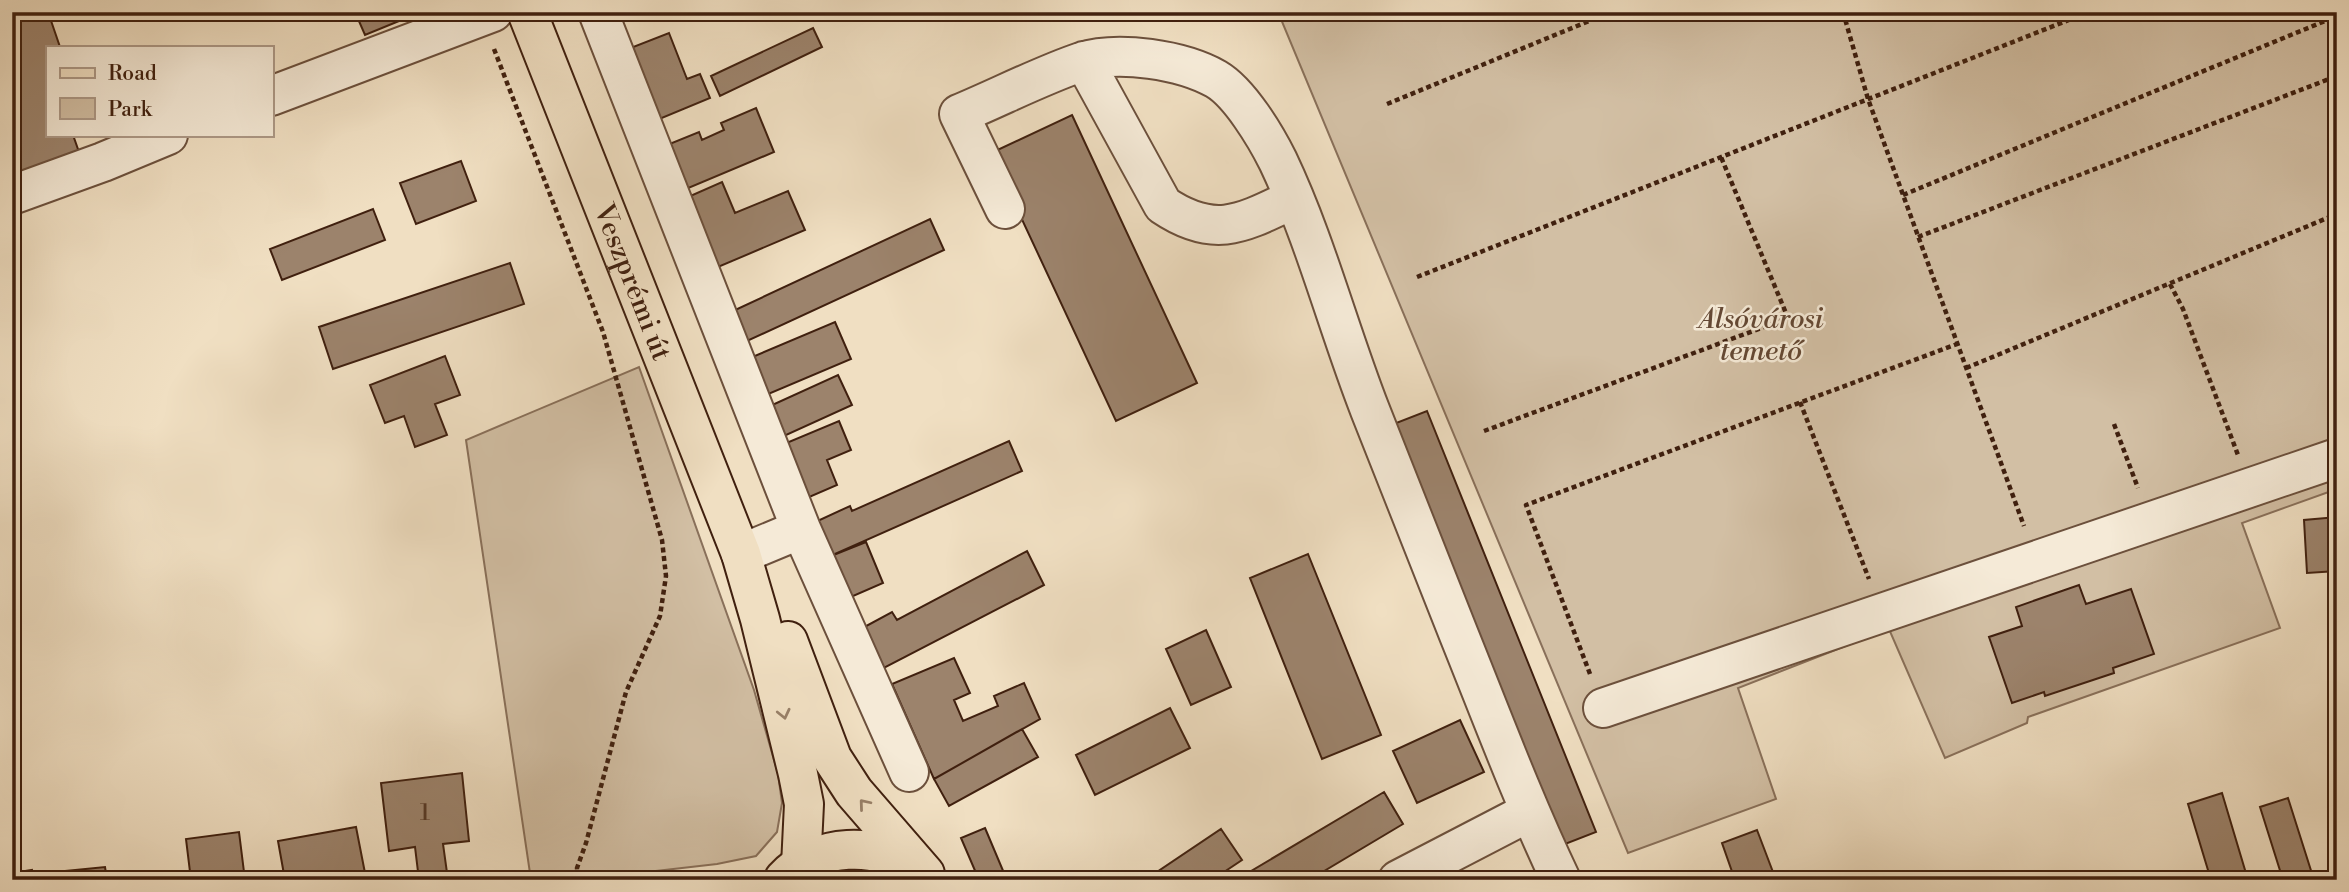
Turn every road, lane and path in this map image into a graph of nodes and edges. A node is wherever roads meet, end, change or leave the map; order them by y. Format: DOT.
graph roads {
  1 [pos="527,12"];
  2 [pos="598,12"];
  3 [pos="1611,12"];
  4 [pos="1843,12"];
  5 [pos="2088,12"];
  6 [pos="487,14"];
  7 [pos="2337,16"];
  8 [pos="1084,61"];
  9 [pos="2337,76"];
  10 [pos="273,95"];
  11 [pos="1868,99"];
  12 [pos="1387,104"];
  13 [pos="166,136"];
  14 [pos="1721,157"];
  15 [pos="12,195"];
  16 [pos="1903,195"];
  17 [pos="1293,199"];
  18 [pos="1005,209"];
  19 [pos="2337,214"];
  20 [pos="1918,237"];
  21 [pos="1417,277"];
  22 [pos="2171,284"];
  23 [pos="1957,344"];
  24 [pos="1966,369"];
  25 [pos="1800,402"];
  26 [pos="2114,424"];
  27 [pos="1484,431"];
  28 [pos="2337,458"];
  29 [pos="2250,487"];
  30 [pos="2151,521"];
  31 [pos="802,529"];
  32 [pos="741,554"];
  33 [pos="2037,560"];
  34 [pos="1882,613"];
  35 [pos="1603,708"];
  36 [pos="909,772"];
  37 [pos="1529,812"];
  38 [pos="793,873"];
  39 [pos="927,877"];
  40 [pos="578,880"];
  41 [pos="1398,880"];
  42 [pos="1561,880"];
  1 -- 32 [label="main road, Veszprémi út"];
  2 -- 31 [label="lane"];
  3 -- 12 [label="path"];
  4 -- 11 [label="path"];
  5 -- 11 [label="path"];
  6 -- 10 [label="lane"];
  6 -- 40 [label="path"];
  7 -- 16 [label="path"];
  8 -- 17 [label="lane"];
  8 -- 17 [label="lane"];
  8 -- 18 [label="lane"];
  9 -- 20 [label="path"];
  11 -- 14 [label="path"];
  11 -- 16 [label="path"];
  13 -- 15 [label="lane"];
  14 -- 21 [label="path"];
  14 -- 27 [label="path"];
  16 -- 20 [label="path"];
  17 -- 37 [label="lane"];
  19 -- 22 [label="path"];
  20 -- 23 [label="path"];
  22 -- 24 [label="path"];
  22 -- 29 [label="path"];
  23 -- 24 [label="path"];
  23 -- 25 [label="path"];
  24 -- 33 [label="path"];
  25 -- 34 [label="path"];
  25 -- 35 [label="path"];
  26 -- 30 [label="path"];
  28 -- 29 [label="lane"];
  29 -- 30 [label="lane"];
  30 -- 33 [label="lane"];
  31 -- 32 [label="lane"];
  31 -- 36 [label="lane"];
  32 -- 38 [label="main road, Veszprémi út, one-way"];
  39 -- 32 [label="main road, Veszprémi út, one-way"];
  33 -- 34 [label="lane"];
  34 -- 35 [label="lane"];
  37 -- 41 [label="lane"];
  37 -- 42 [label="lane"];
  38 -- 39 [label="main road"];
}
